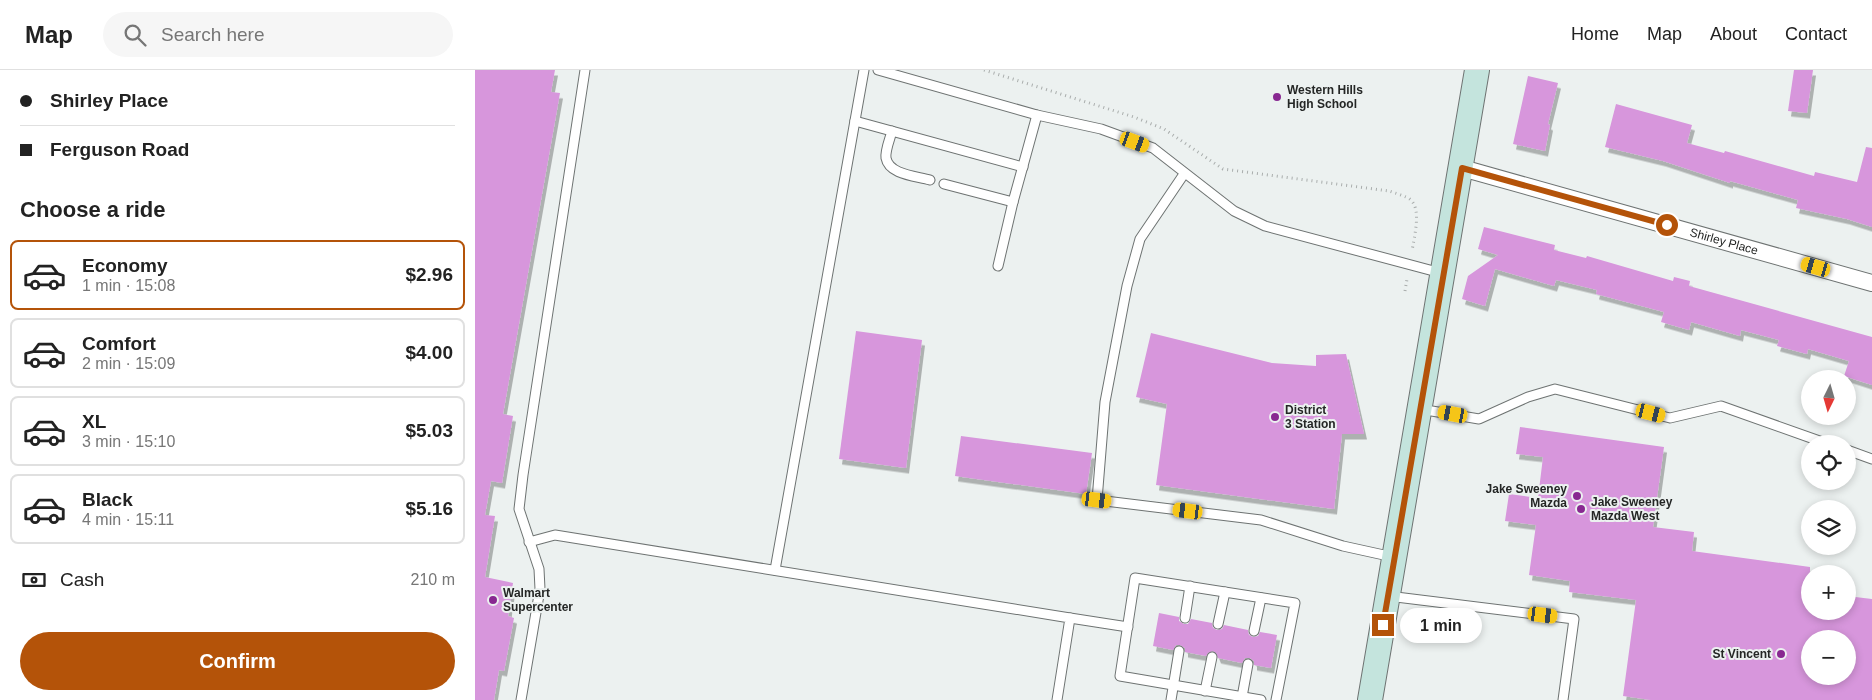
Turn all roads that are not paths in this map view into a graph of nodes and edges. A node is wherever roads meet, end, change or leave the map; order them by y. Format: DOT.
graph roads {
  1 [pos="585,70"];
  2 [pos="864,70"];
  3 [pos="877,70"];
  4 [pos="1477,70"];
  5 [pos="1037,115"];
  6 [pos="855,121"];
  7 [pos="892,131"];
  8 [pos="1023,167"];
  9 [pos="1462,168"];
  10 [pos="1184,174"];
  11 [pos="930,180"];
  12 [pos="944,184"];
  13 [pos="1013,202"];
  14 [pos="998,266"];
  15 [pos="1443,274"];
  16 [pos="1872,283"];
  17 [pos="1420,409"];
  18 [pos="1803,435"];
  19 [pos="1856,453"];
  20 [pos="1872,459"];
  21 [pos="529,542"];
  22 [pos="1394,557"];
  23 [pos="775,570"];
  24 [pos="1190,586"];
  25 [pos="1225,592"];
  26 [pos="1388,596"];
  27 [pos="1261,598"];
  28 [pos="1070,618"];
  29 [pos="1185,618"];
  30 [pos="1218,624"];
  31 [pos="1128,627"];
  32 [pos="1254,631"];
  33 [pos="1179,651"];
  34 [pos="1212,657"];
  35 [pos="1248,664"];
  36 [pos="1174,686"];
  37 [pos="1205,691"];
  38 [pos="1242,697"];
  39 [pos="521,700"];
  40 [pos="1057,700"];
  41 [pos="1171,700"];
  42 [pos="1261,700"];
  43 [pos="1276,700"];
  44 [pos="1370,700"];
  45 [pos="1563,700"];
  1 -- 21 [label="lane"];
  2 -- 6 [label="lane"];
  3 -- 5 [label="lane"];
  4 -- 9 [label="street"];
  5 -- 8 [label="lane"];
  5 -- 10 [label="lane"];
  6 -- 7 [label="lane"];
  6 -- 23 [label="lane"];
  7 -- 8 [label="lane"];
  7 -- 11 [label="lane"];
  8 -- 13 [label="lane"];
  9 -- 15 [label="street"];
  9 -- 16 [label="street, Shirley Place"];
  10 -- 15 [label="lane"];
  10 -- 22 [label="lane"];
  12 -- 13 [label="lane"];
  13 -- 14 [label="lane"];
  15 -- 17 [label="street"];
  17 -- 18 [label="lane"];
  17 -- 22 [label="street"];
  19 -- 20 [label="lane"];
  21 -- 23 [label="lane"];
  21 -- 39 [label="lane"];
  22 -- 26 [label="street"];
  23 -- 28 [label="lane"];
  24 -- 25 [label="lane"];
  24 -- 29 [label="lane"];
  24 -- 31 [label="lane"];
  25 -- 27 [label="lane"];
  25 -- 30 [label="lane"];
  26 -- 44 [label="street"];
  26 -- 45 [label="lane"];
  27 -- 32 [label="lane"];
  27 -- 43 [label="lane"];
  28 -- 31 [label="lane"];
  28 -- 40 [label="lane"];
  31 -- 36 [label="lane"];
  33 -- 36 [label="lane"];
  34 -- 37 [label="lane"];
  35 -- 38 [label="lane"];
  36 -- 37 [label="lane"];
  36 -- 41 [label="lane"];
  37 -- 38 [label="lane"];
  38 -- 42 [label="lane"];
}
